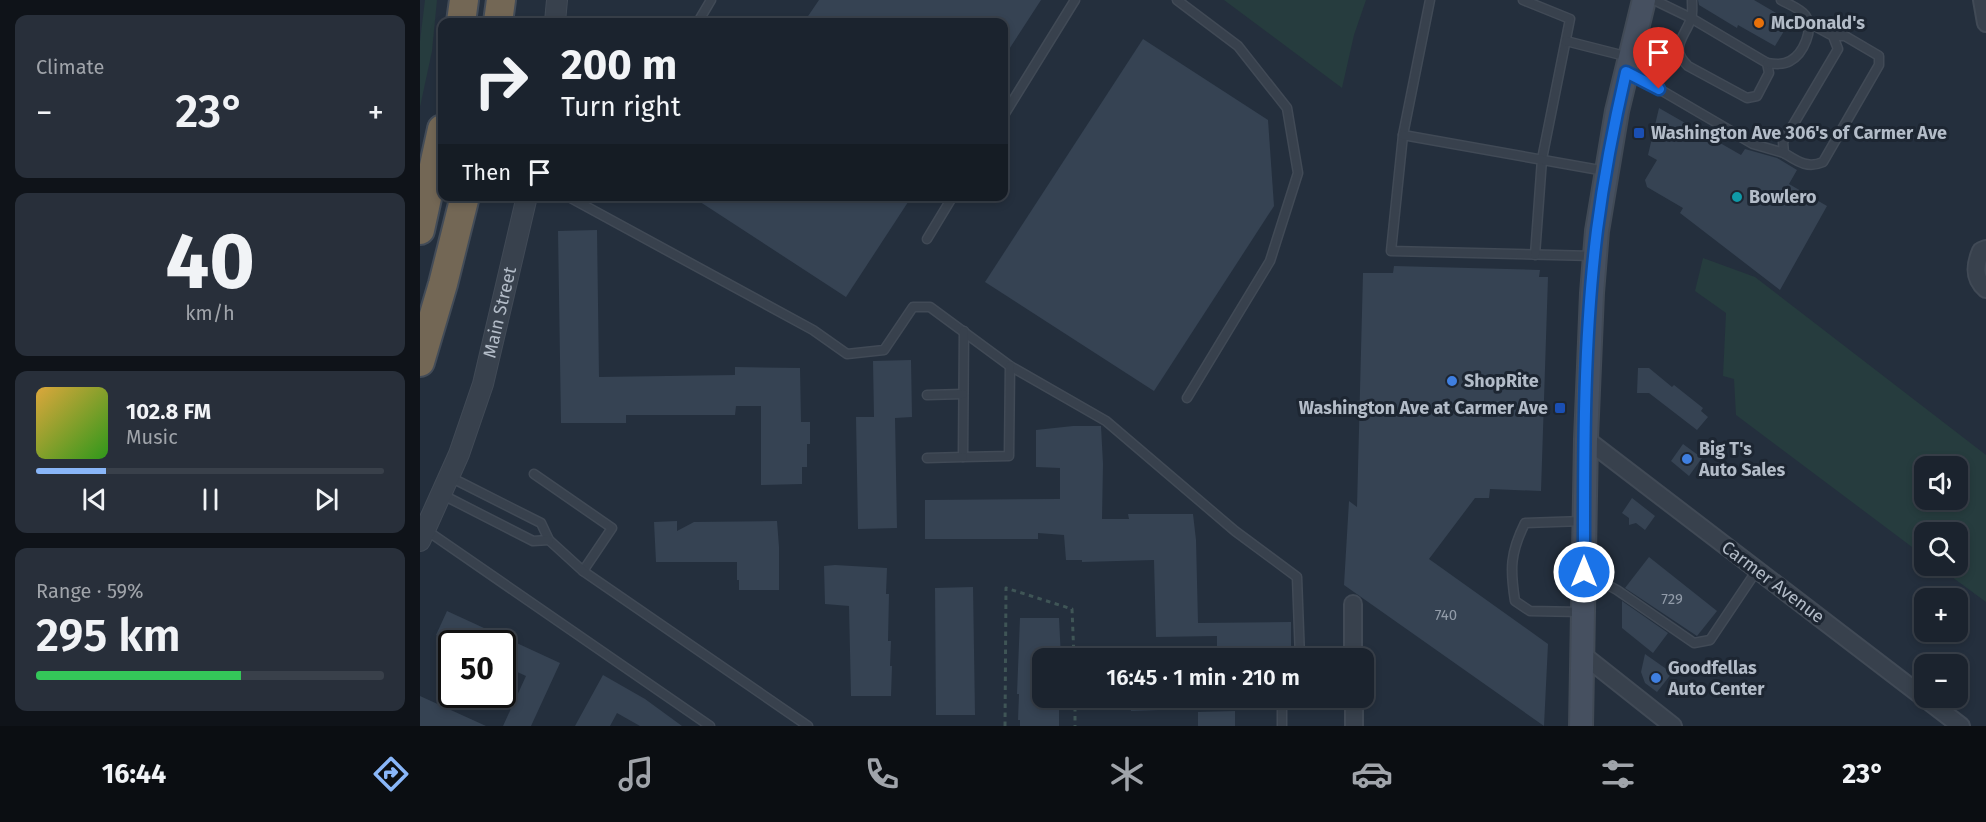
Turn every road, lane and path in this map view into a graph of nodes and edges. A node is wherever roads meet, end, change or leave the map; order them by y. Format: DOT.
graph roads {
  1 [pos="464,0"];
  2 [pos="501,0"];
  3 [pos="557,0"];
  4 [pos="711,0"];
  5 [pos="1075,0"];
  6 [pos="1178,0"];
  7 [pos="1430,0"];
  8 [pos="1523,0"];
  9 [pos="1644,0"];
  10 [pos="1654,0"];
  11 [pos="1692,0"];
  12 [pos="1781,0"];
  13 [pos="1982,0"];
  14 [pos="462,18"];
  15 [pos="499,18"];
  16 [pos="555,18"];
  17 [pos="700,18"];
  18 [pos="1691,18"];
  19 [pos="1986,22"];
  20 [pos="1809,23"];
  21 [pos="1833,36"];
  22 [pos="1566,41"];
  23 [pos="1767,63"];
  24 [pos="1628,64"];
  25 [pos="1008,109"];
  26 [pos="1403,135"];
  27 [pos="438,147"];
  28 [pos="1784,153"];
  29 [pos="1542,159"];
  30 [pos="1606,171"];
  31 [pos="464,201"];
  32 [pos="526,201"];
  33 [pos="576,201"];
  34 [pos="950,201"];
  35 [pos="420,230"];
  36 [pos="927,239"];
  37 [pos="1986,249"];
  38 [pos="1535,255"];
  39 [pos="1595,256"];
  40 [pos="1986,289"];
  41 [pos="964,332"];
  42 [pos="420,362"];
  43 [pos="1010,366"];
  44 [pos="963,394"];
  45 [pos="927,395"];
  46 [pos="1187,398"];
  47 [pos="1586,439"];
  48 [pos="963,457"];
  49 [pos="927,458"];
  50 [pos="534,474"];
  51 [pos="444,484"];
  52 [pos="1584,521"];
  53 [pos="423,535"];
  54 [pos="549,540"];
  55 [pos="1757,570"];
  56 [pos="583,571"];
  57 [pos="1584,572"];
  58 [pos="1353,604"];
  59 [pos="1583,612"];
  60 [pos="1074,648"];
  61 [pos="1300,648"];
  62 [pos="1353,648"];
  63 [pos="1582,654"];
  64 [pos="1075,708"];
  65 [pos="1282,708"];
  66 [pos="1353,708"];
  67 [pos="710,726"];
  68 [pos="808,726"];
  69 [pos="1005,726"];
  70 [pos="1075,726"];
  71 [pos="1282,726"];
  72 [pos="1354,726"];
  73 [pos="1581,726"];
  74 [pos="1672,726"];
  75 [pos="1961,726"];
  1 -- 14 [label="highway"];
  2 -- 15 [label="highway"];
  3 -- 16 [label="street"];
  4 -- 17 [label="lane"];
  5 -- 25 [label="lane"];
  6 -- 46 [label="lane"];
  7 -- 26 [label="lane"];
  8 -- 22 [label="lane"];
  9 -- 24 [label="main road"];
  10 -- 18 [label="lane"];
  11 -- 18 [label="lane"];
  12 -- 20 [label="lane"];
  13 -- 19 [label="street"];
  18 -- 23 [label="lane"];
  18 -- 23 [label="lane"];
  20 -- 21 [label="lane"];
  20 -- 23 [label="lane"];
  21 -- 28 [label="lane"];
  21 -- 28 [label="lane"];
  22 -- 24 [label="lane"];
  22 -- 29 [label="lane"];
  24 -- 28 [label="lane"];
  24 -- 30 [label="main road"];
  26 -- 29 [label="lane"];
  26 -- 38 [label="lane"];
  27 -- 35 [label="highway"];
  29 -- 30 [label="lane"];
  29 -- 38 [label="lane"];
  30 -- 39 [label="main road"];
  31 -- 42 [label="highway"];
  32 -- 51 [label="street, Main Street"];
  33 -- 41 [label="lane"];
  34 -- 36 [label="lane"];
  37 -- 40 [label="street"];
  38 -- 39 [label="lane"];
  39 -- 47 [label="main road"];
  41 -- 43 [label="lane"];
  41 -- 44 [label="lane"];
  43 -- 48 [label="lane"];
  43 -- 61 [label="lane"];
  44 -- 45 [label="lane"];
  44 -- 48 [label="lane"];
  47 -- 52 [label="main road"];
  47 -- 55 [label="street, Carmer Avenue"];
  48 -- 49 [label="lane"];
  50 -- 56 [label="lane"];
  51 -- 53 [label="street, Main Street"];
  51 -- 54 [label="lane"];
  51 -- 54 [label="lane"];
  52 -- 57 [label="main road"];
  52 -- 59 [label="lane"];
  53 -- 67 [label="lane"];
  54 -- 56 [label="lane"];
  55 -- 57 [label="lane"];
  55 -- 75 [label="street, Carmer Avenue"];
  56 -- 68 [label="lane"];
  57 -- 59 [label="main road"];
  58 -- 62 [label="street"];
  59 -- 63 [label="main road"];
  60 -- 69 [label="path"];
  63 -- 73 [label="main road"];
  63 -- 74 [label="street"];
  64 -- 70 [label="path"];
  65 -- 71 [label="lane"];
  66 -- 72 [label="street"];
}
